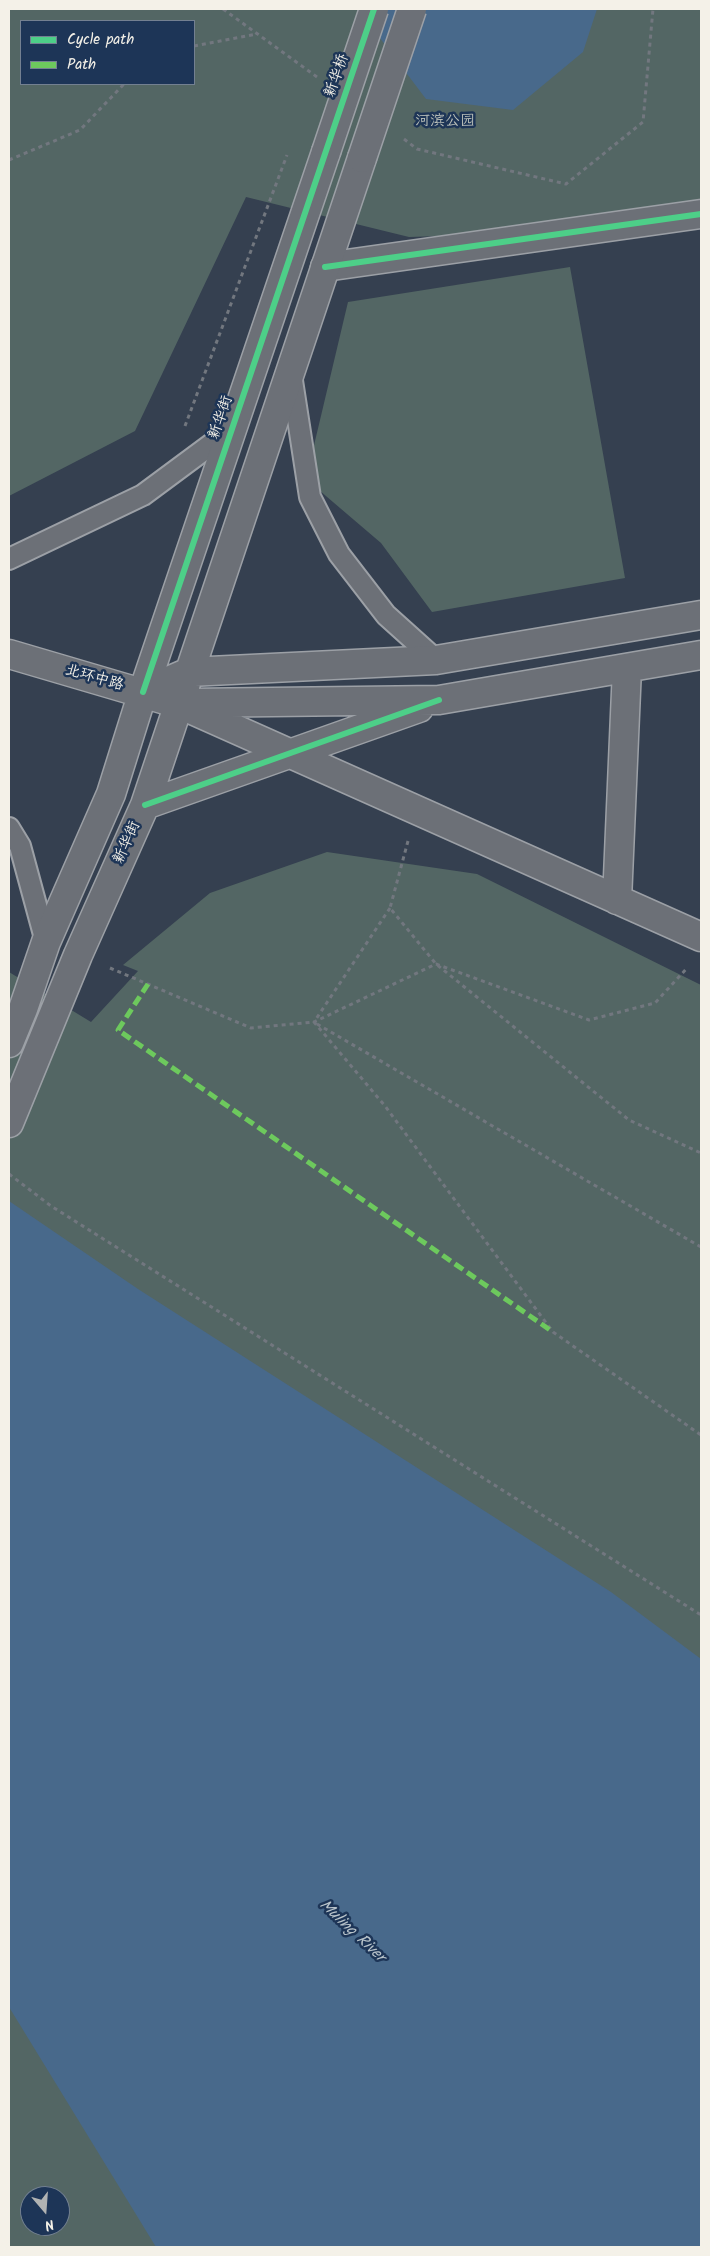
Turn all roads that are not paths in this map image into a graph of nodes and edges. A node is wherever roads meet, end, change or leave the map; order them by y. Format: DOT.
graph roads {
  1 [pos="374,9"];
  2 [pos="412,9"];
  3 [pos="326,152"];
  4 [pos="701,214"];
  5 [pos="325,266"];
  6 [pos="291,370"];
  7 [pos="232,429"];
  8 [pos="9,559"];
  9 [pos="701,614"];
  10 [pos="9,654"];
  11 [pos="701,655"];
  12 [pos="436,660"];
  13 [pos="627,668"];
  14 [pos="189,672"];
  15 [pos="143,692"];
  16 [pos="439,700"];
  17 [pos="179,704"];
  18 [pos="289,754"];
  19 [pos="145,805"];
  20 [pos="9,828"];
  21 [pos="617,900"];
  22 [pos="701,937"];
  23 [pos="46,942"];
  24 [pos="9,1042"];
  25 [pos="9,1123"];
  1 -- 3 [label="main road, 新华桥, bridge"];
  2 -- 5 [label="main road, 新华街, bridge"];
  3 -- 7 [label="main road, 新华街"];
  4 -- 5 [label="main road"];
  5 -- 6 [label="main road, 新华街"];
  6 -- 12 [label="lane"];
  6 -- 14 [label="main road, 新华街"];
  7 -- 8 [label="lane"];
  7 -- 15 [label="main road, 新华街"];
  9 -- 12 [label="main road"];
  10 -- 15 [label="main road, 北环中路"];
  11 -- 13 [label="main road"];
  12 -- 14 [label="main road"];
  13 -- 16 [label="main road"];
  13 -- 21 [label="main road"];
  14 -- 15 [label="main road"];
  14 -- 17 [label="main road, 新华街"];
  15 -- 17 [label="main road, 北环中路"];
  15 -- 23 [label="main road, 新华街"];
  16 -- 17 [label="main road"];
  16 -- 18 [label="main road"];
  17 -- 18 [label="main road"];
  17 -- 19 [label="main road, 新华街"];
  18 -- 19 [label="main road"];
  18 -- 21 [label="main road"];
  19 -- 25 [label="main road, 新华街"];
  20 -- 23 [label="lane"];
  21 -- 22 [label="main road"];
  23 -- 24 [label="main road, 新华街"];
}
